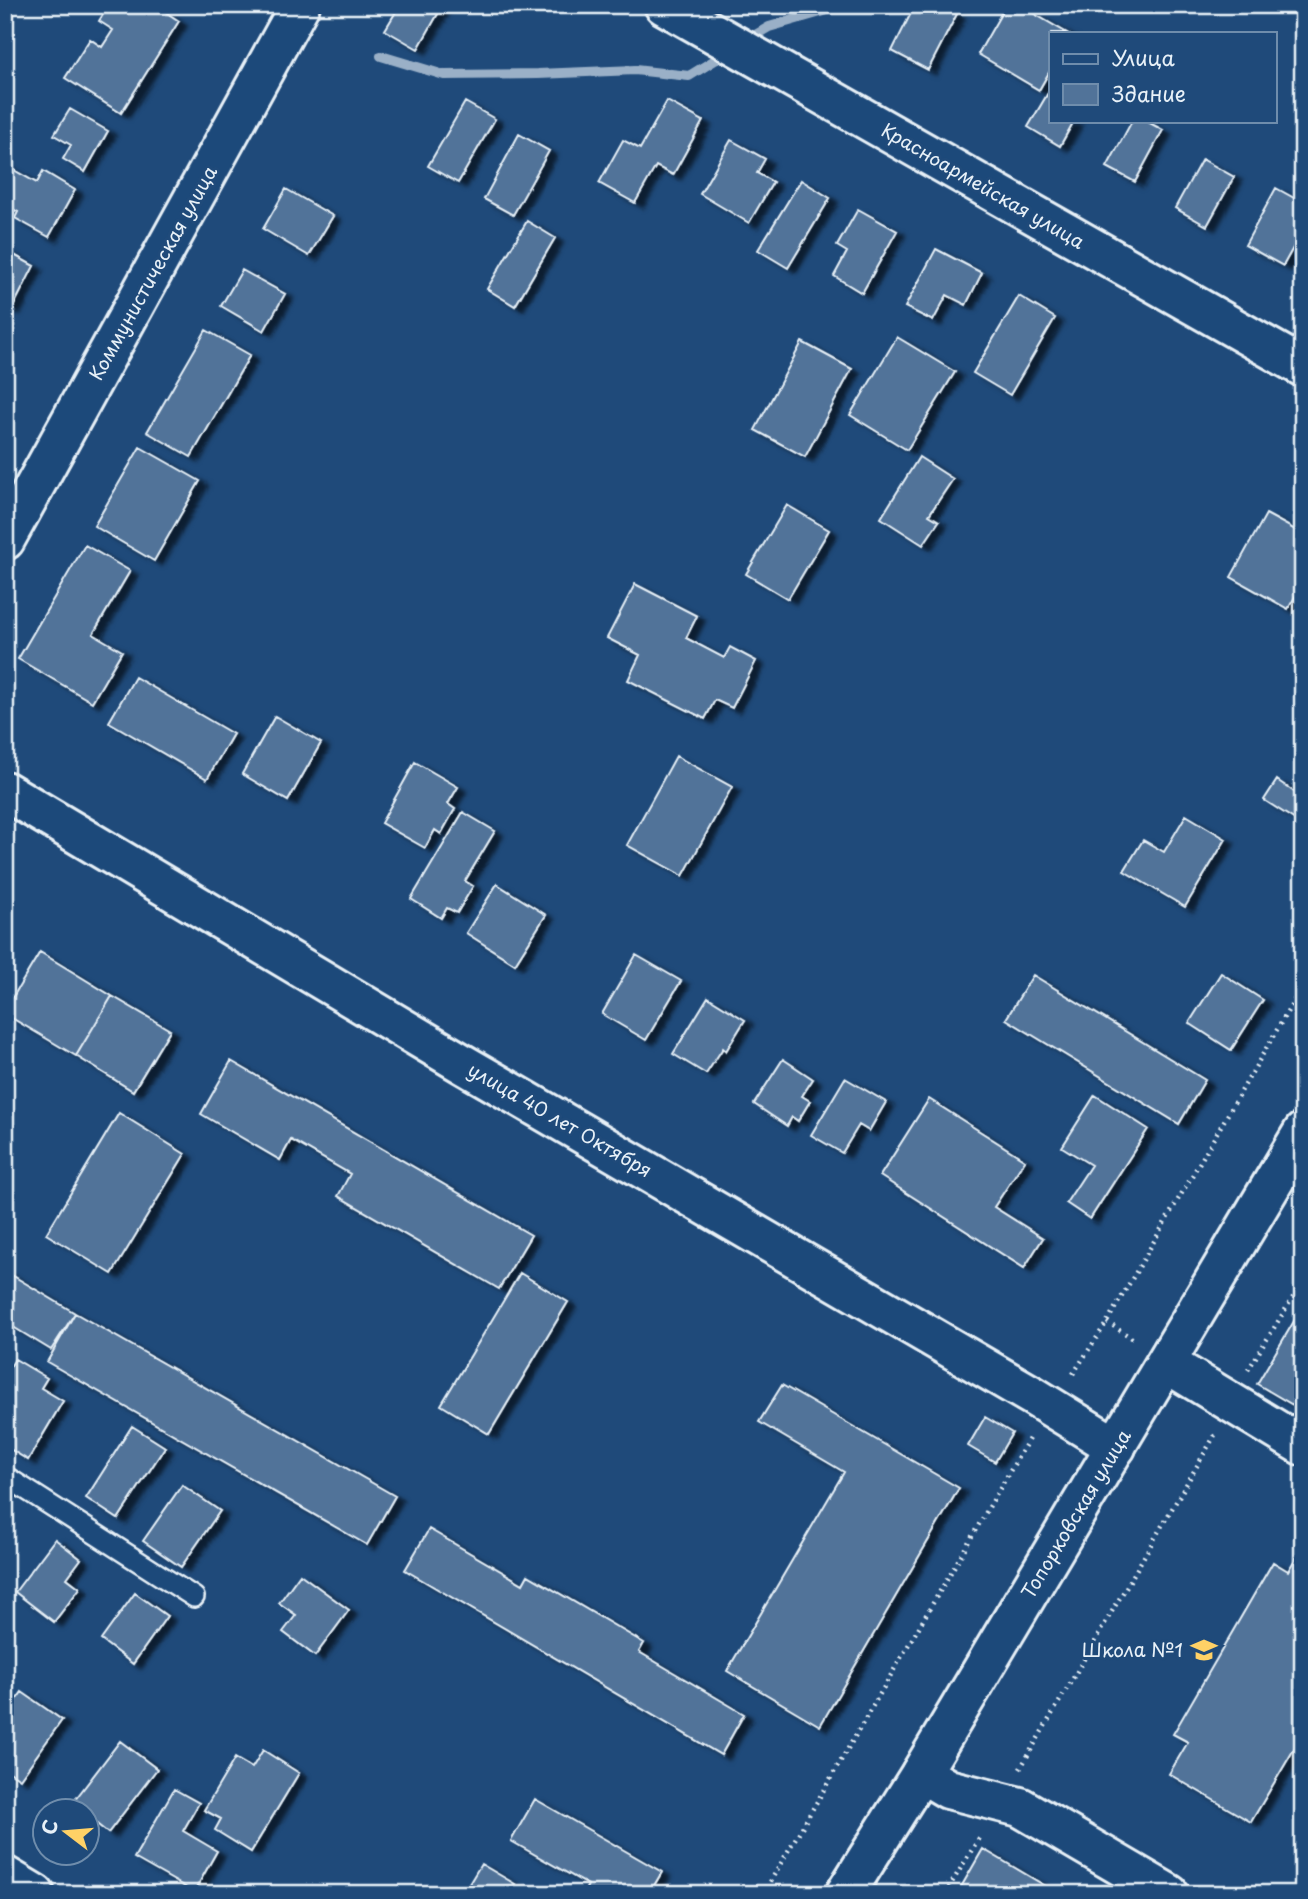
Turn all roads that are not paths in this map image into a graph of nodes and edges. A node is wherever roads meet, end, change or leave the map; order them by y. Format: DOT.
graph roads {
  1 [pos="300,5"];
  2 [pos="664,5"];
  3 [pos="1303,367"];
  4 [pos="5,540"];
  5 [pos="5,790"];
  6 [pos="1303,1132"];
  7 [pos="1155,1354"];
  8 [pos="1303,1446"];
  9 [pos="1116,1447"];
  10 [pos="5,1476"];
  11 [pos="194,1597"];
  12 [pos="921,1773"];
  13 [pos="5,1876"];
  14 [pos="35,1894"];
  15 [pos="845,1894"];
  16 [pos="1169,1894"];
  1 -- 4 [label="street, Коммунистическая улица"];
  2 -- 3 [label="street, Красноармейская улица"];
  5 -- 9 [label="street, улица 40 лет Октября"];
  6 -- 7 [label="street, Топорковская улица"];
  7 -- 8 [label="street"];
  7 -- 9 [label="street, Топорковская улица"];
  9 -- 12 [label="street, Топорковская улица"];
  10 -- 11 [label="lane"];
  12 -- 15 [label="street, Топорковская улица"];
  12 -- 16 [label="street"];
  13 -- 14 [label="street"];
}
